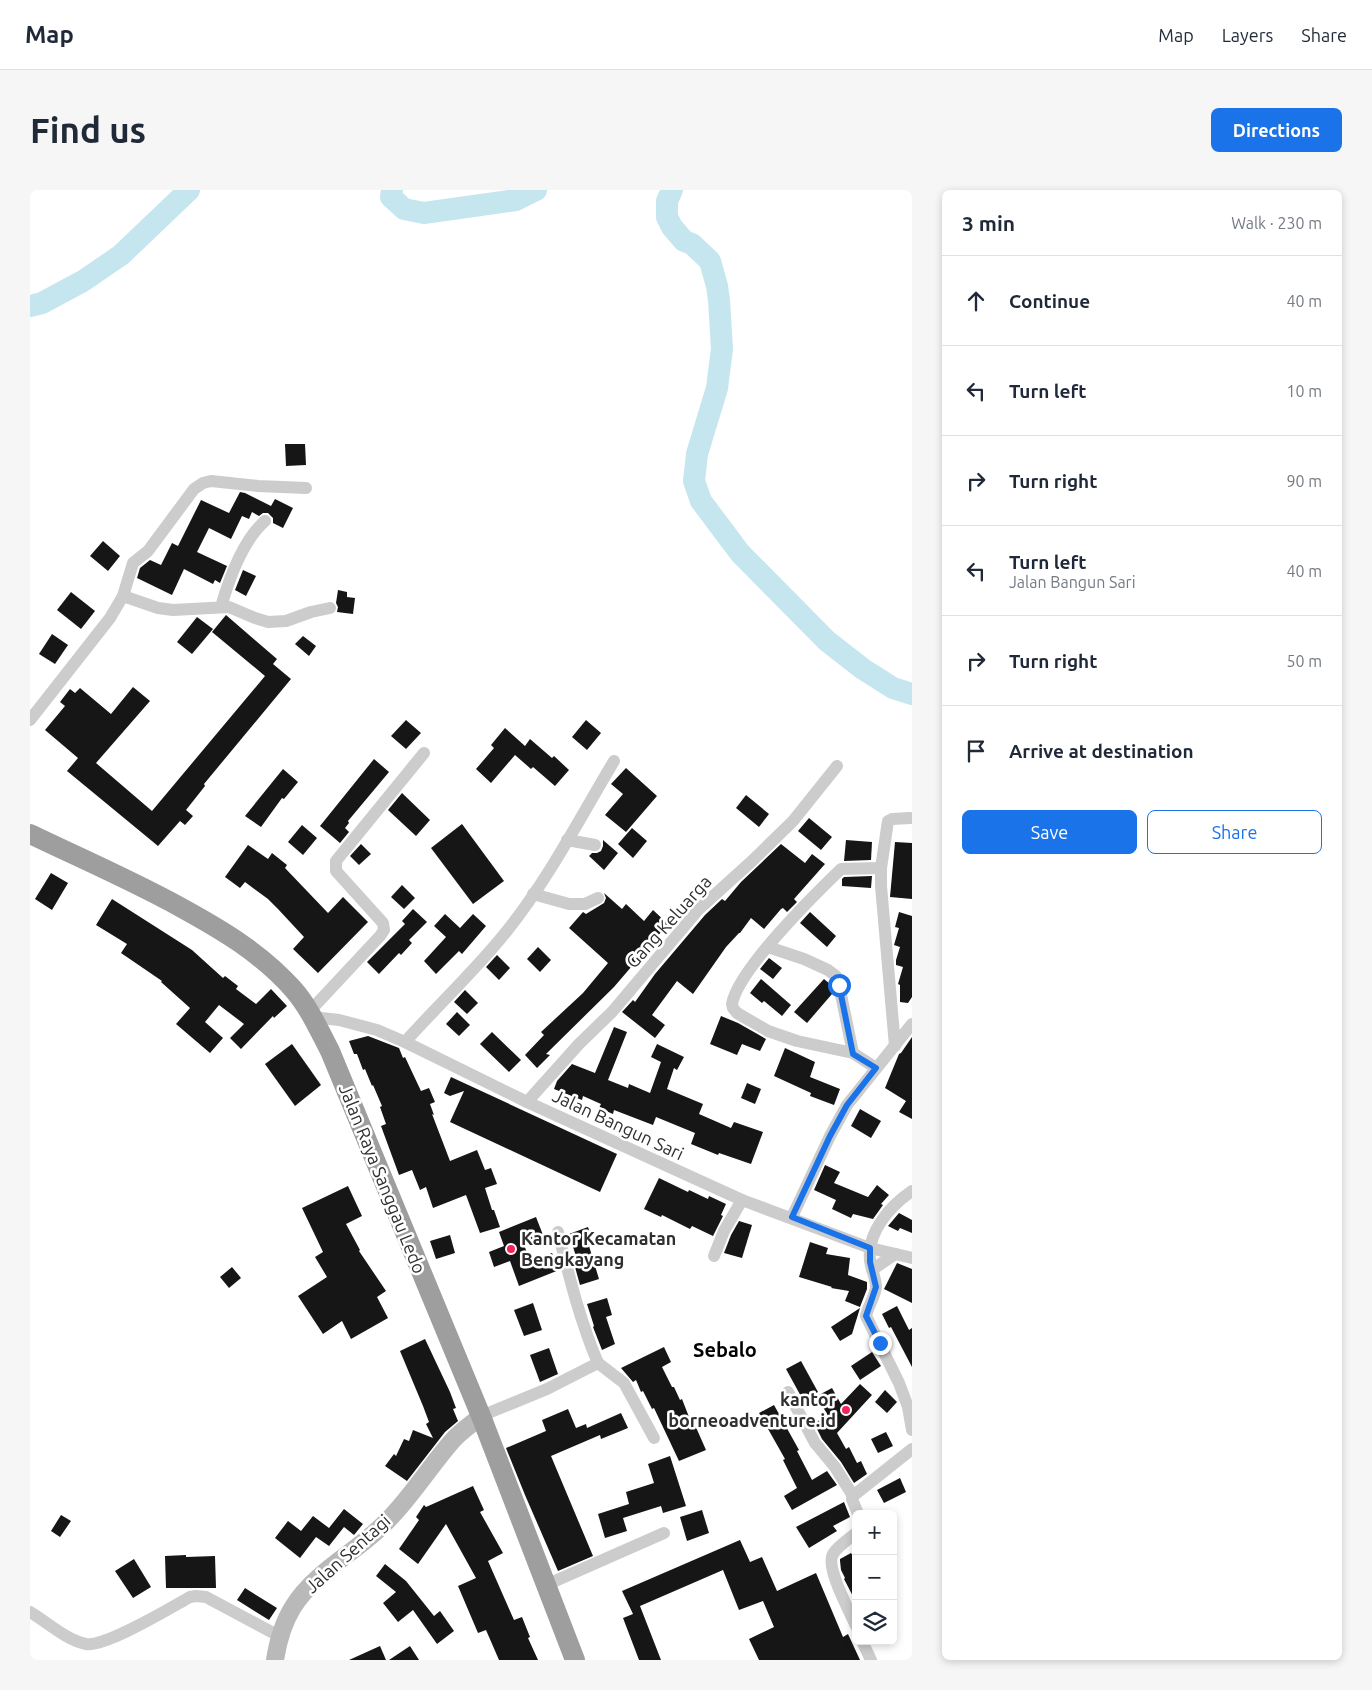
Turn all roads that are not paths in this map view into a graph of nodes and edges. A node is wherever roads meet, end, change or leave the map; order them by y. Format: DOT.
graph roads {
  1 [pos="306,488"];
  2 [pos="265,520"];
  3 [pos="123,596"];
  4 [pos="221,606"];
  5 [pos="330,608"];
  6 [pos="30,720"];
  7 [pos="424,753"];
  8 [pos="614,761"];
  9 [pos="837,766"];
  10 [pos="910,818"];
  11 [pos="30,834"];
  12 [pos="567,840"];
  13 [pos="595,845"];
  14 [pos="881,868"];
  15 [pos="533,894"];
  16 [pos="598,898"];
  17 [pos="768,947"];
  18 [pos="310,1014"];
  19 [pos="912,1024"];
  20 [pos="405,1042"];
  21 [pos="895,1046"];
  22 [pos="853,1054"];
  23 [pos="876,1068"];
  24 [pos="527,1102"];
  25 [pos="912,1191"];
  26 [pos="742,1200"];
  27 [pos="792,1217"];
  28 [pos="558,1232"];
  29 [pos="870,1248"];
  30 [pos="896,1254"];
  31 [pos="714,1256"];
  32 [pos="912,1258"];
  33 [pos="872,1270"];
  34 [pos="598,1363"];
  35 [pos="788,1392"];
  36 [pos="482,1416"];
  37 [pos="912,1430"];
  38 [pos="654,1438"];
  39 [pos="912,1449"];
  40 [pos="853,1496"];
  41 [pos="856,1510"];
  42 [pos="664,1532"];
  43 [pos="852,1536"];
  44 [pos="546,1585"];
  45 [pos="30,1612"];
  46 [pos="852,1618"];
  47 [pos="279,1636"];
  48 [pos="864,1645"];
  49 [pos="275,1660"];
  50 [pos="575,1660"];
  51 [pos="871,1660"];
  1 -- 3 [label="street"];
  2 -- 4 [label="street"];
  3 -- 4 [label="street"];
  3 -- 6 [label="street"];
  4 -- 5 [label="street"];
  7 -- 18 [label="street"];
  8 -- 12 [label="street"];
  9 -- 24 [label="street, Gang Keluarga"];
  10 -- 14 [label="street"];
  11 -- 18 [label="highway, Jalan Raya Sanggau Ledo"];
  12 -- 13 [label="street"];
  12 -- 15 [label="street"];
  14 -- 17 [label="street"];
  14 -- 21 [label="street"];
  15 -- 16 [label="street"];
  15 -- 20 [label="street"];
  17 -- 22 [label="street"];
  17 -- 22 [label="street"];
  18 -- 20 [label="street, Jalan Bangun Sari"];
  18 -- 36 [label="highway, Jalan Raya Sanggau Ledo"];
  19 -- 21 [label="street"];
  20 -- 24 [label="street, Jalan Bangun Sari"];
  21 -- 23 [label="street"];
  22 -- 23 [label="street"];
  23 -- 27 [label="street"];
  24 -- 26 [label="street, Jalan Bangun Sari"];
  25 -- 29 [label="street"];
  26 -- 27 [label="street, Jalan Bangun Sari"];
  26 -- 31 [label="street"];
  27 -- 29 [label="street, Jalan Bangun Sari"];
  28 -- 34 [label="street"];
  29 -- 30 [label="street, Jalan Bangun Sari"];
  29 -- 33 [label="street"];
  30 -- 32 [label="street, Jalan Bangun Sari"];
  30 -- 33 [label="street"];
  33 -- 37 [label="street"];
  34 -- 36 [label="street"];
  34 -- 38 [label="street"];
  35 -- 40 [label="street"];
  36 -- 44 [label="highway, Jalan Raya Sanggau Ledo"];
  36 -- 47 [label="main road, Jalan Sentagi"];
  39 -- 40 [label="street"];
  40 -- 41 [label="street"];
  42 -- 44 [label="street"];
  43 -- 46 [label="street"];
  44 -- 50 [label="highway, Jalan Raya Sanggau Ledo"];
  45 -- 47 [label="street"];
  47 -- 49 [label="main road, Jalan Sentagi"];
  48 -- 51 [label="street"];
}
